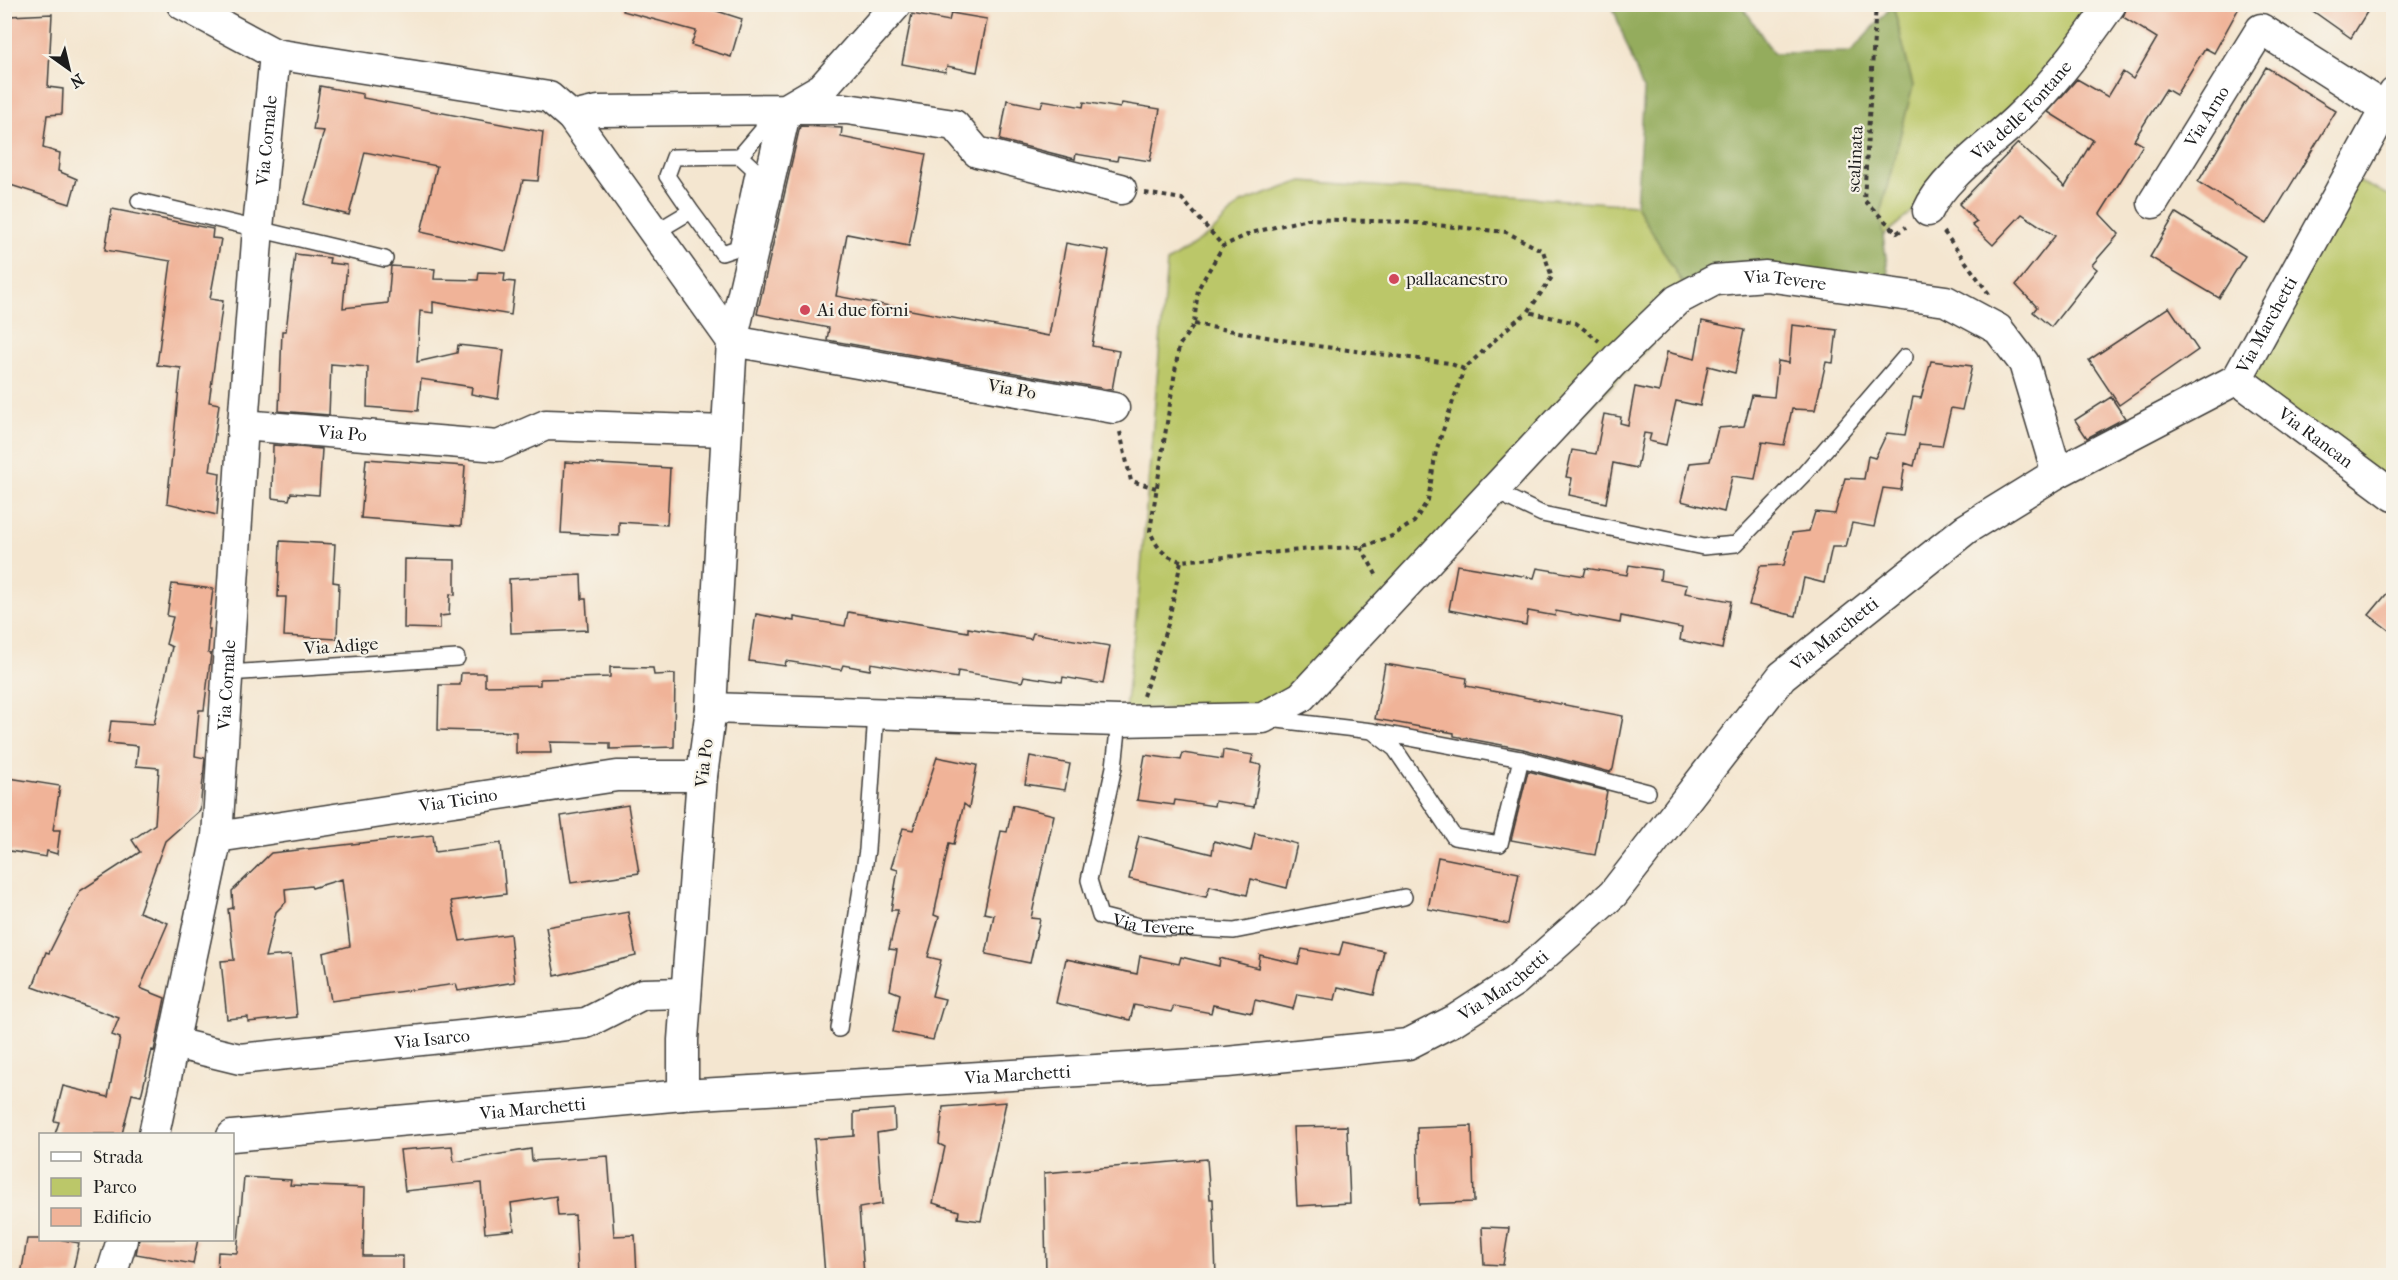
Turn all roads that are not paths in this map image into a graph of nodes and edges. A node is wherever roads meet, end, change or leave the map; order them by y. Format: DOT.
graph roads {
  1 [pos="182,4"];
  2 [pos="897,4"];
  3 [pos="2111,4"];
  4 [pos="2260,17"];
  5 [pos="275,54"];
  6 [pos="2390,100"];
  7 [pos="775,109"];
  8 [pos="572,117"];
  9 [pos="740,156"];
  10 [pos="1121,189"];
  11 [pos="139,201"];
  12 [pos="2152,203"];
  13 [pos="691,211"];
  14 [pos="1928,212"];
  15 [pos="258,228"];
  16 [pos="654,233"];
  17 [pos="385,259"];
  18 [pos="732,341"];
  19 [pos="1905,357"];
  20 [pos="2237,379"];
  21 [pos="1114,408"];
  22 [pos="243,425"];
  23 [pos="726,430"];
  24 [pos="2057,473"];
  25 [pos="1492,490"];
  26 [pos="2394,496"];
  27 [pos="457,658"];
  28 [pos="227,673"];
  29 [pos="711,708"];
  30 [pos="876,712"];
  31 [pos="1263,718"];
  32 [pos="1130,721"];
  33 [pos="1372,731"];
  34 [pos="1521,759"];
  35 [pos="702,776"];
  36 [pos="1648,792"];
  37 [pos="217,837"];
  38 [pos="1404,897"];
  39 [pos="686,993"];
  40 [pos="839,1029"];
  41 [pos="174,1043"];
  42 [pos="682,1095"];
  43 [pos="154,1133"];
  44 [pos="234,1136"];
  45 [pos="121,1241"];
  46 [pos="111,1275"];
  1 -- 5 [label="street"];
  2 -- 7 [label="street"];
  3 -- 14 [label="street, Via delle Fontane"];
  4 -- 6 [label="street, Via Arno"];
  4 -- 12 [label="street, Via Arno"];
  5 -- 8 [label="street"];
  5 -- 15 [label="street, Via Cornale"];
  6 -- 20 [label="street, Via Marchetti"];
  7 -- 8 [label="street"];
  7 -- 9 [label="lane"];
  7 -- 10 [label="street"];
  7 -- 18 [label="street, Via Po"];
  8 -- 16 [label="street"];
  9 -- 13 [label="lane"];
  9 -- 13 [label="lane"];
  11 -- 15 [label="lane"];
  13 -- 16 [label="lane"];
  15 -- 17 [label="lane"];
  15 -- 22 [label="street, Via Cornale"];
  16 -- 18 [label="street"];
  18 -- 21 [label="street, Via Po"];
  18 -- 23 [label="street, Via Po"];
  19 -- 25 [label="lane"];
  20 -- 24 [label="street, Via Marchetti"];
  20 -- 26 [label="street, Via Rancan"];
  22 -- 23 [label="street, Via Po"];
  22 -- 28 [label="street, Via Cornale"];
  23 -- 29 [label="street, Via Po"];
  24 -- 25 [label="street, Via Tevere"];
  24 -- 42 [label="street, Via Marchetti"];
  25 -- 31 [label="street, Via Tevere"];
  27 -- 28 [label="lane, Via Adige"];
  28 -- 37 [label="street, Via Cornale"];
  29 -- 30 [label="street, Via Tevere"];
  29 -- 35 [label="street, Via Po"];
  30 -- 32 [label="street, Via Tevere"];
  30 -- 40 [label="lane"];
  31 -- 32 [label="street, Via Tevere"];
  31 -- 33 [label="lane, Via Tevere"];
  32 -- 38 [label="lane, Via Tevere"];
  33 -- 34 [label="lane, Via Tevere"];
  33 -- 34 [label="lane"];
  34 -- 36 [label="lane, Via Tevere"];
  35 -- 37 [label="street, Via Ticino"];
  35 -- 39 [label="street, Via Po"];
  37 -- 41 [label="street, Via Cornale"];
  39 -- 41 [label="street, Via Isarco"];
  39 -- 42 [label="street, Via Po"];
  41 -- 43 [label="street, Via Cornale"];
  42 -- 44 [label="street, Via Marchetti"];
  45 -- 46 [label="street"];
}
